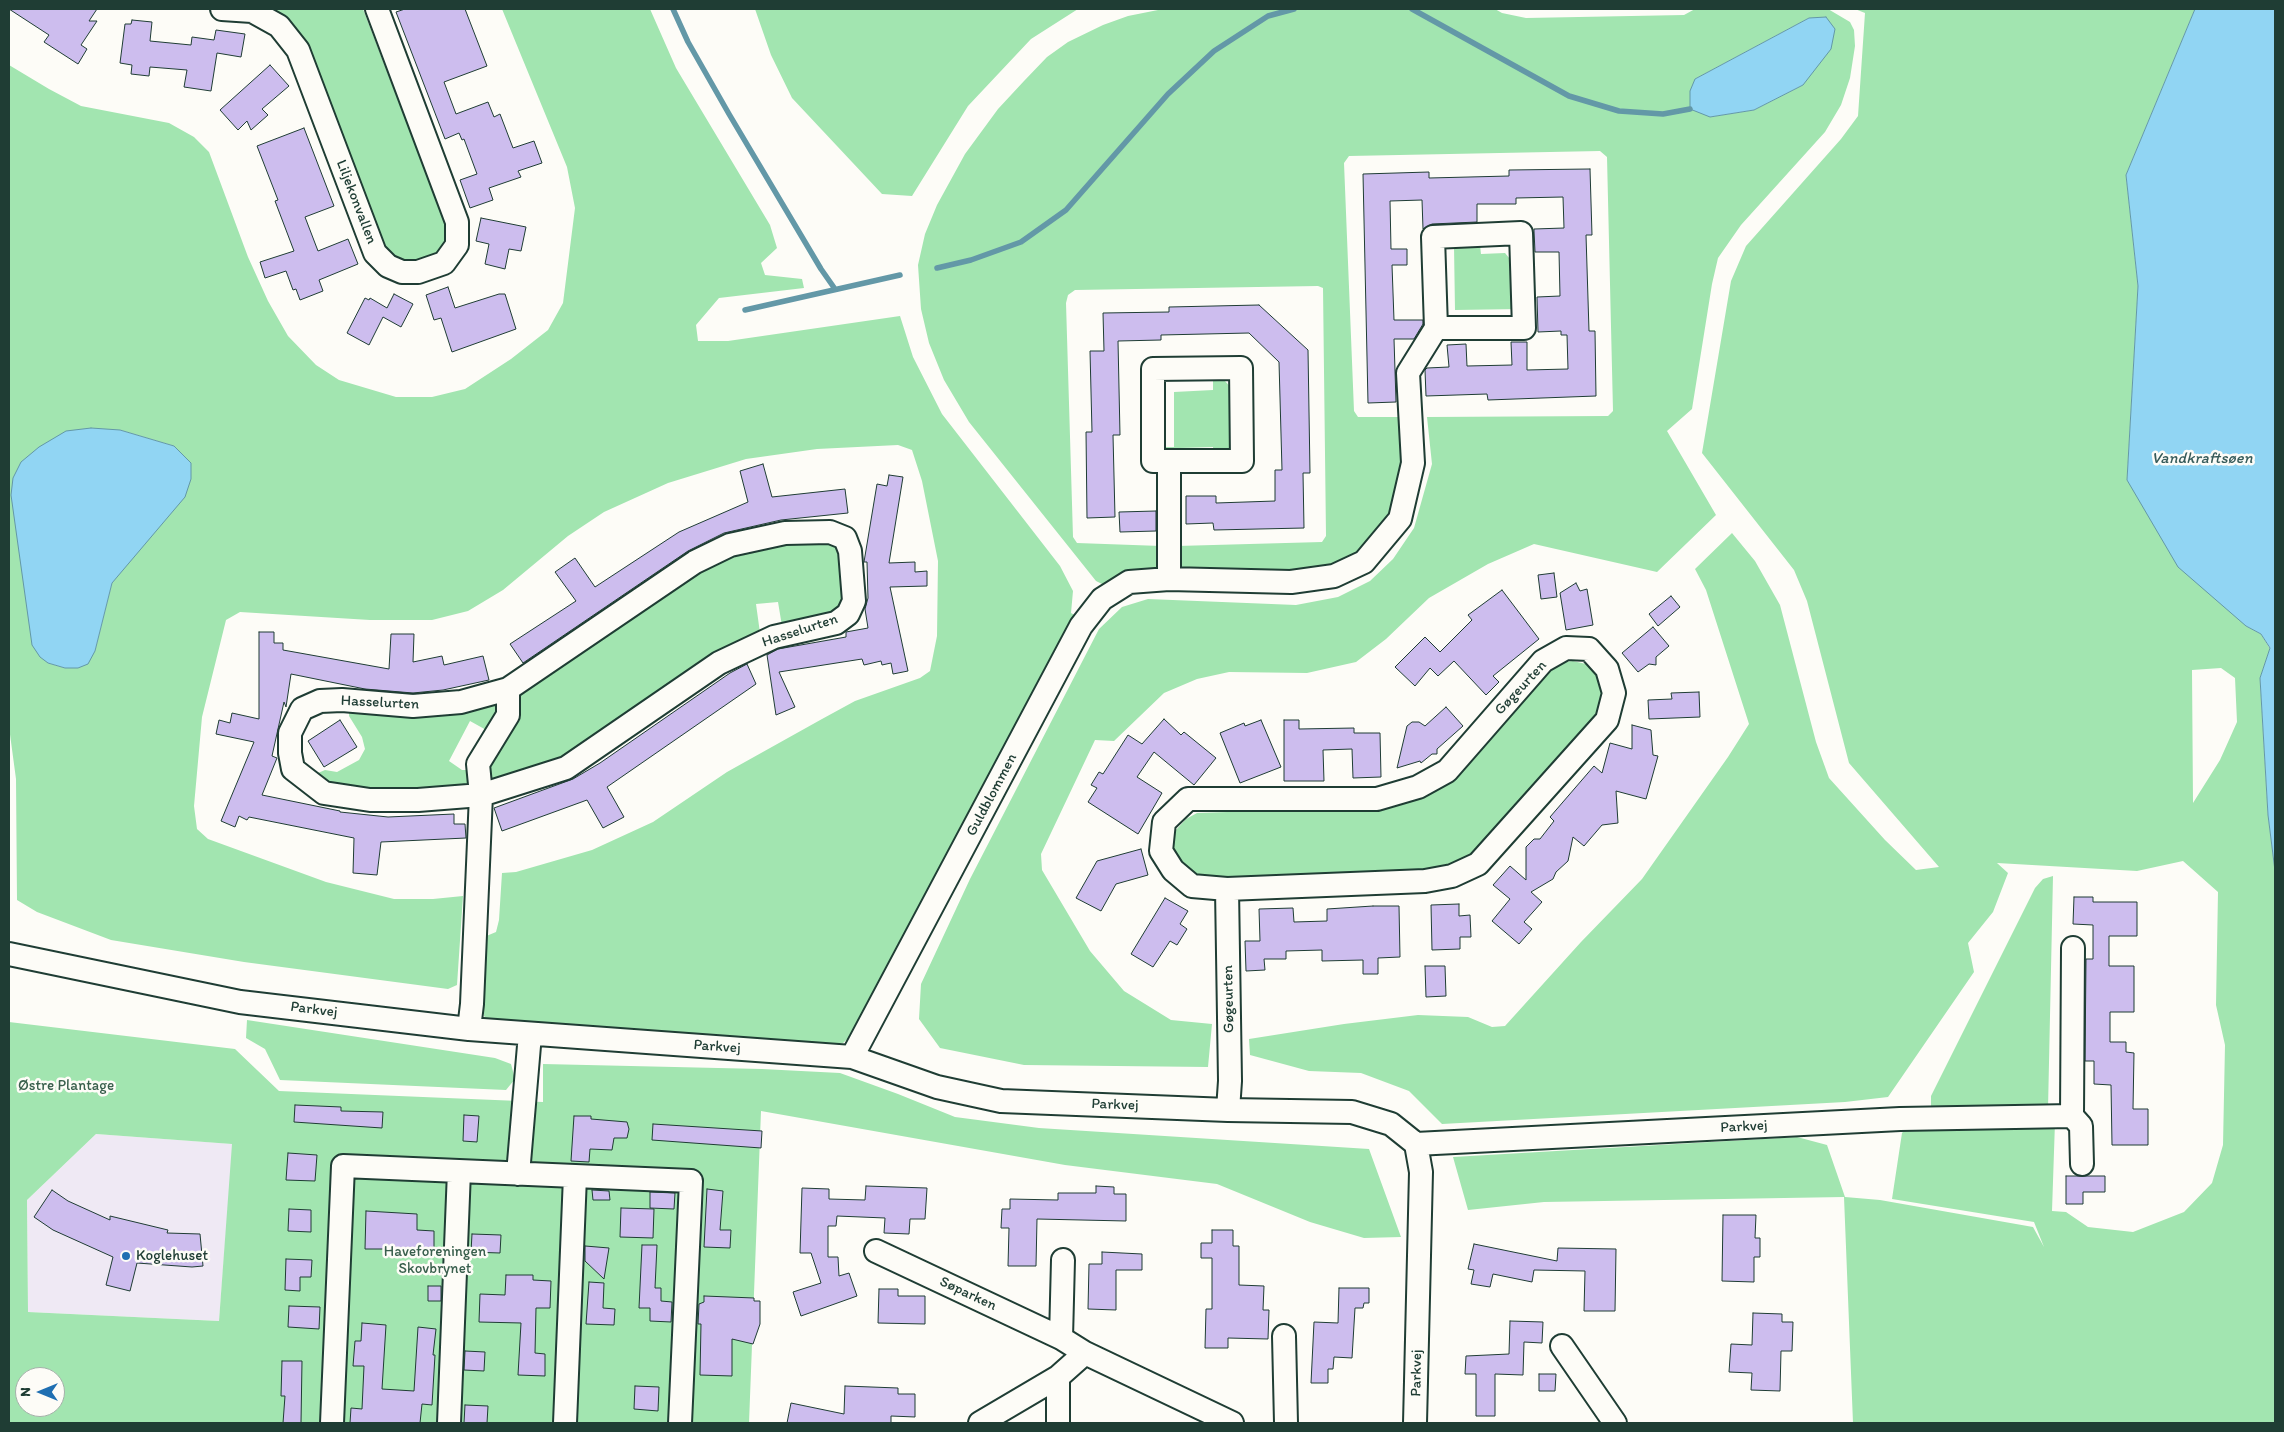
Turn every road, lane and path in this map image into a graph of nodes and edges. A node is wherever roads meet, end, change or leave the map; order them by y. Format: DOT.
graph roads {
  1 [pos="222,9"];
  2 [pos="377,9"];
  3 [pos="1436,328"];
  4 [pos="1169,461"];
  5 [pos="1169,579"];
  6 [pos="508,689"];
  7 [pos="481,795"];
  8 [pos="1227,888"];
  9 [pos="2073,948"];
  10 [pos="9,954"];
  11 [pos="469,1029"];
  12 [pos="530,1034"];
  13 [pos="852,1057"];
  14 [pos="1228,1110"];
  15 [pos="2072,1116"];
  16 [pos="1416,1144"];
  17 [pos="2082,1164"];
  18 [pos="458,1171"];
  19 [pos="518,1174"];
  20 [pos="575,1176"];
  21 [pos="876,1251"];
  22 [pos="1062,1260"];
  23 [pos="1284,1336"];
  24 [pos="1061,1338"];
  25 [pos="1562,1346"];
  26 [pos="1084,1353"];
  27 [pos="1058,1377"];
  28 [pos="332,1423"];
  29 [pos="449,1423"];
  30 [pos="565,1423"];
  31 [pos="680,1423"];
  32 [pos="980,1423"];
  33 [pos="1058,1423"];
  34 [pos="1232,1423"];
  35 [pos="1286,1423"];
  36 [pos="1415,1423"];
  37 [pos="1615,1423"];
  1 -- 2 [label="street, Liljekonvallen"];
  3 -- 3 [label="street"];
  3 -- 5 [label="street, Guldblommen"];
  4 -- 4 [label="street"];
  4 -- 5 [label="street"];
  5 -- 13 [label="street, Guldblommen"];
  6 -- 7 [label="street"];
  6 -- 7 [label="street, Hasselurten"];
  6 -- 7 [label="street, Hasselurten"];
  7 -- 11 [label="street"];
  8 -- 8 [label="street, Gøgeurten"];
  8 -- 14 [label="street, Gøgeurten"];
  9 -- 15 [label="street"];
  10 -- 11 [label="street, Parkvej"];
  11 -- 12 [label="street, Parkvej"];
  12 -- 13 [label="street, Parkvej"];
  12 -- 19 [label="street"];
  13 -- 14 [label="street, Parkvej"];
  14 -- 16 [label="street, Parkvej"];
  15 -- 16 [label="street, Parkvej"];
  15 -- 17 [label="street"];
  16 -- 36 [label="street, Parkvej"];
  18 -- 19 [label="street"];
  18 -- 28 [label="street"];
  18 -- 29 [label="street"];
  19 -- 20 [label="street"];
  20 -- 30 [label="street"];
  20 -- 31 [label="street"];
  21 -- 24 [label="street, Søparken"];
  22 -- 24 [label="street"];
  23 -- 35 [label="street"];
  24 -- 26 [label="street, Søparken"];
  25 -- 37 [label="street"];
  26 -- 27 [label="street"];
  26 -- 34 [label="street, Søparken"];
  27 -- 32 [label="street"];
  27 -- 33 [label="street"];
}
